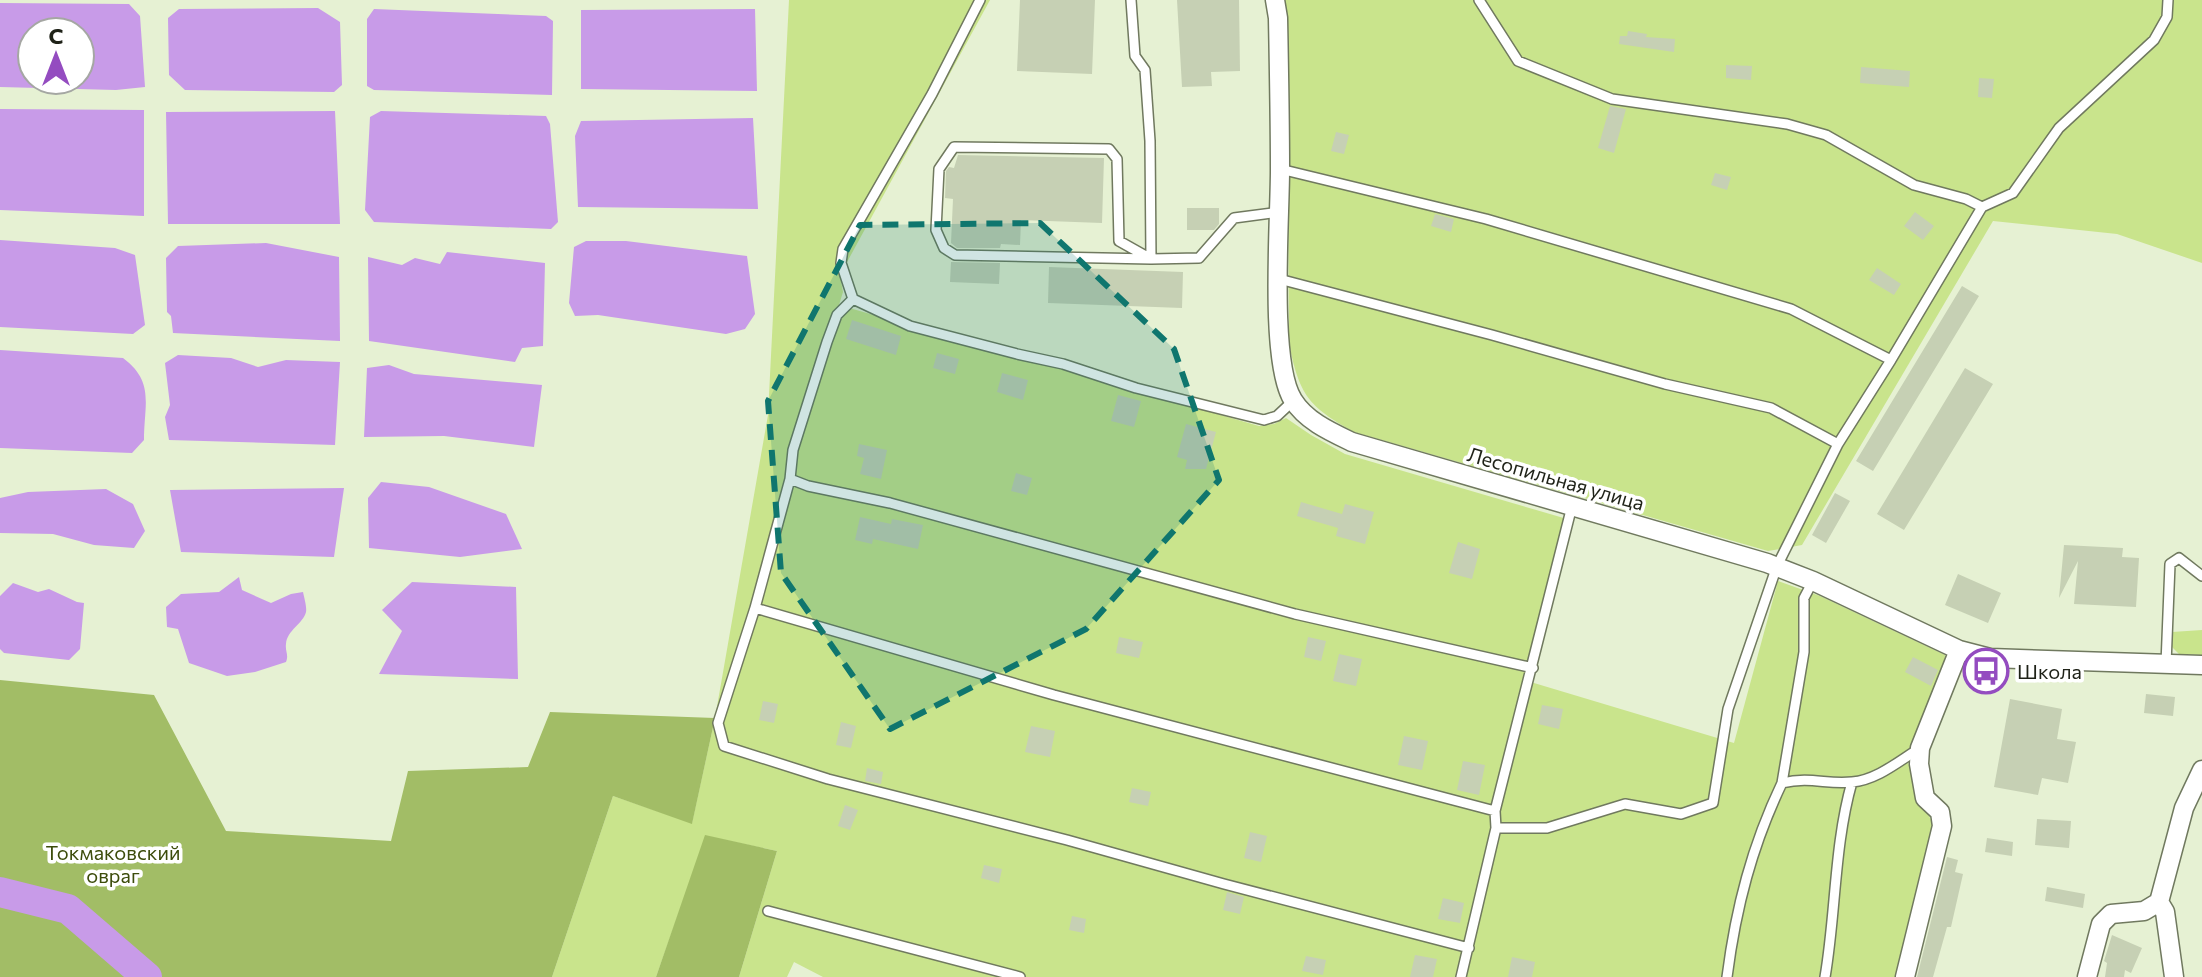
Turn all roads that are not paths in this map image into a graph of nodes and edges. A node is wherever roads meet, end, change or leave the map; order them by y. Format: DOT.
graph roads {
  1 [pos="980,0"];
  2 [pos="1131,0"];
  3 [pos="1275,0"];
  4 [pos="1479,0"];
  5 [pos="2168,0"];
  6 [pos="1280,169"];
  7 [pos="1982,207"];
  8 [pos="1280,212"];
  9 [pos="1151,259"];
  10 [pos="1279,279"];
  11 [pos="853,299"];
  12 [pos="1891,360"];
  13 [pos="1293,401"];
  14 [pos="1838,444"];
  15 [pos="790,479"];
  16 [pos="1572,506"];
  17 [pos="1777,566"];
  18 [pos="2202,576"];
  19 [pos="1813,581"];
  20 [pos="755,608"];
  21 [pos="1959,650"];
  22 [pos="2166,664"];
  23 [pos="2202,665"];
  24 [pos="1533,668"];
  25 [pos="1920,748"];
  26 [pos="2202,770"];
  27 [pos="1852,782"];
  28 [pos="1782,783"];
  29 [pos="1495,811"];
  30 [pos="1496,828"];
  31 [pos="2159,902"];
  32 [pos="768,911"];
  33 [pos="1469,948"];
  34 [pos="1020,977"];
  35 [pos="1461,977"];
  36 [pos="1727,977"];
  37 [pos="1825,977"];
  38 [pos="1905,977"];
  39 [pos="2087,977"];
  40 [pos="2174,977"];
  1 -- 11 [label="lane"];
  2 -- 9 [label="lane"];
  3 -- 6 [label="street"];
  4 -- 7 [label="lane"];
  5 -- 7 [label="lane"];
  6 -- 8 [label="street"];
  6 -- 12 [label="lane"];
  7 -- 12 [label="lane"];
  8 -- 9 [label="lane"];
  8 -- 10 [label="street"];
  9 -- 9 [label="lane"];
  10 -- 13 [label="street"];
  10 -- 14 [label="lane"];
  11 -- 13 [label="lane"];
  11 -- 15 [label="lane"];
  12 -- 14 [label="lane"];
  13 -- 16 [label="street, Лесопильная улица"];
  14 -- 17 [label="lane"];
  15 -- 20 [label="lane"];
  15 -- 24 [label="lane"];
  16 -- 17 [label="street, Лесопильная улица"];
  16 -- 24 [label="lane"];
  17 -- 19 [label="street, Лесопильная улица"];
  17 -- 30 [label="lane"];
  18 -- 22 [label="lane"];
  19 -- 21 [label="street, Лесопильная улица"];
  19 -- 28 [label="lane"];
  20 -- 29 [label="lane"];
  20 -- 33 [label="lane"];
  21 -- 22 [label="street, Лесопильная улица"];
  21 -- 25 [label="street"];
  22 -- 23 [label="street, Лесопильная улица"];
  24 -- 29 [label="lane"];
  25 -- 27 [label="lane"];
  25 -- 38 [label="street"];
  26 -- 31 [label="street"];
  27 -- 28 [label="lane"];
  27 -- 37 [label="lane"];
  28 -- 36 [label="lane"];
  29 -- 30 [label="lane"];
  30 -- 33 [label="lane"];
  31 -- 39 [label="street"];
  31 -- 40 [label="street"];
  32 -- 34 [label="lane"];
  33 -- 35 [label="lane"];
}
